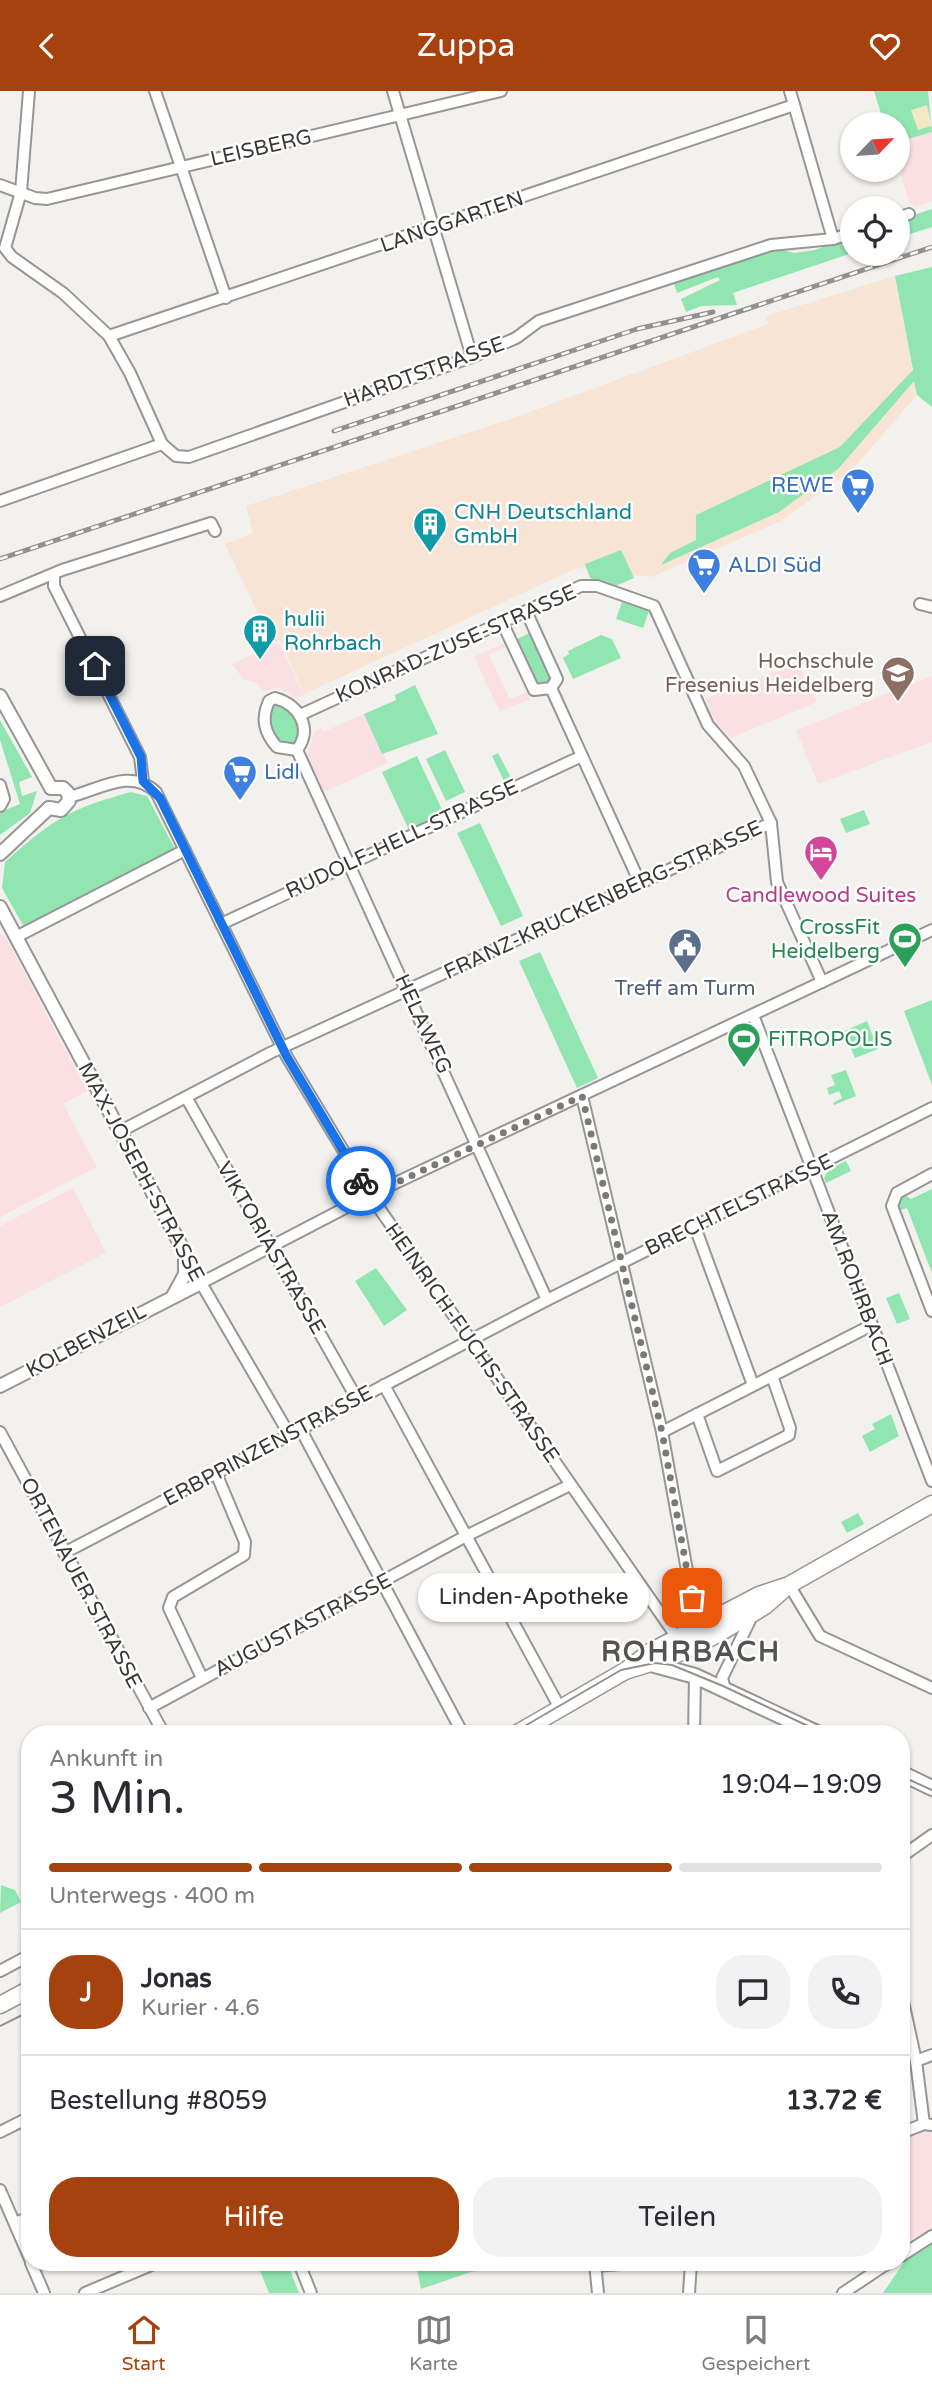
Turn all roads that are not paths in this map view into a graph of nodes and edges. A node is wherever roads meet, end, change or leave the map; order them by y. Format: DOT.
graph roads {
  1 [pos="30,91"];
  2 [pos="155,91"];
  3 [pos="393,91"];
  4 [pos="501,91"];
  5 [pos="790,91"];
  6 [pos="794,105"];
  7 [pos="400,115"];
  8 [pos="181,167"];
  9 [pos="0,185"];
  10 [pos="21,192"];
  11 [pos="432,229"];
  12 [pos="840,237"];
  13 [pos="833,239"];
  14 [pos="226,298"];
  15 [pos="109,336"];
  16 [pos="472,357"];
  17 [pos="162,444"];
  18 [pos="1,499"];
  19 [pos="215,531"];
  20 [pos="54,576"];
  21 [pos="0,596"];
  22 [pos="920,604"];
  23 [pos="932,607"];
  24 [pos="526,611"];
  25 [pos="502,622"];
  26 [pos="551,688"];
  27 [pos="0,696"];
  28 [pos="300,715"];
  29 [pos="297,750"];
  30 [pos="582,756"];
  31 [pos="143,781"];
  32 [pos="0,785"];
  33 [pos="51,788"];
  34 [pos="69,797"];
  35 [pos="2,803"];
  36 [pos="50,808"];
  37 [pos="771,823"];
  38 [pos="185,850"];
  39 [pos="0,854"];
  40 [pos="349,864"];
  41 [pos="640,883"];
  42 [pos="0,907"];
  43 [pos="221,923"];
  44 [pos="932,930"];
  45 [pos="16,937"];
  46 [pos="822,982"];
  47 [pos="406,990"];
  48 [pos="753,1016"];
  49 [pos="282,1047"];
  50 [pos="582,1096"];
  51 [pos="186,1097"];
  52 [pos="932,1108"];
  53 [pos="119,1132"];
  54 [pos="478,1144"];
  55 [pos="811,1170"];
  56 [pos="932,1174"];
  57 [pos="370,1195"];
  58 [pos="695,1227"];
  59 [pos="270,1248"];
  60 [pos="185,1255"];
  61 [pos="623,1263"];
  62 [pos="201,1283"];
  63 [pos="929,1292"];
  64 [pos="173,1297"];
  65 [pos="547,1300"];
  66 [pos="932,1311"];
  67 [pos="872,1325"];
  68 [pos="471,1340"];
  69 [pos="772,1376"];
  70 [pos="384,1385"];
  71 [pos="753,1385"];
  72 [pos="0,1386"];
  73 [pos="357,1399"];
  74 [pos="697,1414"];
  75 [pos="300,1428"];
  76 [pos="0,1432"];
  77 [pos="662,1432"];
  78 [pos="289,1434"];
  79 [pos="216,1473"];
  80 [pos="932,1481"];
  81 [pos="570,1485"];
  82 [pos="932,1504"];
  83 [pos="466,1536"];
  84 [pos="64,1553"];
  85 [pos="383,1583"];
  86 [pos="789,1585"];
  87 [pos="753,1613"];
  88 [pos="716,1619"];
  89 [pos="678,1639"];
  90 [pos="652,1664"];
  91 [pos="625,1671"];
  92 [pos="695,1676"];
  93 [pos="202,1678"];
  94 [pos="932,1688"];
  95 [pos="725,1690"];
  96 [pos="149,1708"];
  97 [pos="561,1710"];
  98 [pos="159,1725"];
  99 [pos="458,1725"];
  100 [pos="533,1725"];
  101 [pos="694,1725"];
  102 [pos="800,1725"];
  103 [pos="910,1777"];
  104 [pos="932,1787"];
  105 [pos="932,1835"];
  106 [pos="910,1851"];
  107 [pos="21,1960"];
  108 [pos="0,1971"];
  109 [pos="21,1994"];
  110 [pos="0,2005"];
  111 [pos="910,2033"];
  112 [pos="932,2055"];
  113 [pos="916,2061"];
  114 [pos="21,2122"];
  115 [pos="928,2125"];
  116 [pos="910,2130"];
  117 [pos="0,2132"];
  118 [pos="2,2198"];
  119 [pos="21,2221"];
  120 [pos="15,2224"];
  121 [pos="932,2236"];
  122 [pos="21,2239"];
  123 [pos="910,2250"];
  124 [pos="34,2271"];
  125 [pos="137,2271"];
  126 [pos="302,2271"];
  127 [pos="596,2271"];
  128 [pos="690,2271"];
  129 [pos="876,2271"];
  130 [pos="44,2293"];
  131 [pos="85,2293"];
  132 [pos="311,2293"];
  133 [pos="598,2293"];
  134 [pos="689,2293"];
  135 [pos="843,2293"];
  1 -- 10 [label="street"];
  2 -- 8 [label="street"];
  3 -- 7 [label="street"];
  4 -- 7 [label="street, LEISBERG"];
  5 -- 6 [label="street"];
  6 -- 11 [label="street, LANGGARTEN"];
  6 -- 13 [label="street"];
  7 -- 8 [label="street, LEISBERG"];
  7 -- 11 [label="street"];
  8 -- 10 [label="street, LEISBERG"];
  8 -- 14 [label="street"];
  9 -- 10 [label="street, LEISBERG"];
  10 -- 15 [label="street"];
  11 -- 14 [label="street, LANGGARTEN"];
  11 -- 16 [label="street"];
  12 -- 13 [label="street, HARDTSTRASSE"];
  13 -- 16 [label="street, HARDTSTRASSE"];
  14 -- 15 [label="street, LANGGARTEN"];
  15 -- 17 [label="street"];
  16 -- 17 [label="street, HARDTSTRASSE"];
  17 -- 18 [label="street"];
  19 -- 20 [label="street"];
  20 -- 21 [label="street"];
  20 -- 31 [label="street, HEINRICH-FUCHS-STRASSE"];
  22 -- 23 [label="street"];
  24 -- 25 [label="street, KONRAD-ZUSE-STRASSE"];
  24 -- 26 [label="street"];
  24 -- 37 [label="street, KONRAD-ZUSE-STRASSE"];
  25 -- 26 [label="street"];
  25 -- 28 [label="street, KONRAD-ZUSE-STRASSE"];
  26 -- 30 [label="street"];
  27 -- 33 [label="street"];
  28 -- 29 [label="street"];
  28 -- 29 [label="street"];
  29 -- 40 [label="street, HELAWEG"];
  30 -- 40 [label="street, RUDOLF-HELL-STRASSE"];
  30 -- 41 [label="street"];
  31 -- 34 [label="street"];
  31 -- 38 [label="street, HEINRICH-FUCHS-STRASSE"];
  32 -- 35 [label="street"];
  33 -- 34 [label="street"];
  33 -- 36 [label="street"];
  34 -- 36 [label="street"];
  36 -- 39 [label="street"];
  37 -- 41 [label="street, FRANZ-KRUCKENBERG-STRASSE"];
  37 -- 46 [label="street"];
  38 -- 43 [label="street, HEINRICH-FUCHS-STRASSE"];
  38 -- 45 [label="street"];
  40 -- 43 [label="street, RUDOLF-HELL-STRASSE"];
  40 -- 47 [label="street, HELAWEG"];
  41 -- 47 [label="street, FRANZ-KRUCKENBERG-STRASSE"];
  42 -- 45 [label="street, MAX-JOSEPH-STRASSE"];
  43 -- 49 [label="street, HEINRICH-FUCHS-STRASSE"];
  44 -- 46 [label="street, KOLBENZEIL"];
  45 -- 53 [label="street, MAX-JOSEPH-STRASSE"];
  46 -- 48 [label="street, KOLBENZEIL"];
  47 -- 49 [label="street, FRANZ-KRUCKENBERG-STRASSE"];
  47 -- 54 [label="street, HELAWEG"];
  48 -- 50 [label="street, KOLBENZEIL"];
  48 -- 55 [label="street, AM ROHRBACH"];
  49 -- 51 [label="street, FRANZ-KRUCKENBERG-STRASSE"];
  49 -- 57 [label="street, HEINRICH-FUCHS-STRASSE"];
  50 -- 54 [label="street, KOLBENZEIL"];
  50 -- 61 [label="street"];
  51 -- 53 [label="street, FRANZ-KRUCKENBERG-STRASSE"];
  51 -- 59 [label="street, VIKTORIASTRASSE"];
  52 -- 55 [label="street, BRECHTELSTRASSE"];
  53 -- 60 [label="street, MAX-JOSEPH-STRASSE"];
  54 -- 57 [label="street, KOLBENZEIL"];
  54 -- 65 [label="street, HELAWEG"];
  55 -- 58 [label="street, BRECHTELSTRASSE"];
  55 -- 67 [label="street, AM ROHRBACH"];
  56 -- 63 [label="street"];
  57 -- 59 [label="street, KOLBENZEIL"];
  57 -- 68 [label="street, HEINRICH-FUCHS-STRASSE"];
  58 -- 61 [label="street, BRECHTELSTRASSE"];
  58 -- 71 [label="street"];
  59 -- 62 [label="street, KOLBENZEIL"];
  59 -- 73 [label="street, VIKTORIASTRASSE"];
  60 -- 62 [label="street, MAX-JOSEPH-STRASSE"];
  60 -- 64 [label="street, KOLBENZEIL"];
  61 -- 65 [label="street, BRECHTELSTRASSE"];
  61 -- 77 [label="street"];
  62 -- 64 [label="street, KOLBENZEIL"];
  62 -- 78 [label="street, MAX-JOSEPH-STRASSE"];
  63 -- 66 [label="street"];
  64 -- 72 [label="street, KOLBENZEIL"];
  65 -- 68 [label="street, BRECHTELSTRASSE"];
  67 -- 69 [label="street"];
  67 -- 80 [label="street, AM ROHRBACH"];
  68 -- 70 [label="street, ERBPRINZENSTRASSE"];
  68 -- 81 [label="street, HEINRICH-FUCHS-STRASSE"];
  69 -- 71 [label="street"];
  69 -- 74 [label="street"];
  70 -- 73 [label="street, ERBPRINZENSTRASSE"];
  70 -- 83 [label="street"];
  71 -- 74 [label="street"];
  73 -- 75 [label="street, ERBPRINZENSTRASSE"];
  74 -- 77 [label="street"];
  75 -- 78 [label="street, ERBPRINZENSTRASSE"];
  75 -- 85 [label="street"];
  76 -- 84 [label="street, ORTENAUER STRASSE"];
  77 -- 88 [label="street"];
  78 -- 79 [label="street, ERBPRINZENSTRASSE"];
  79 -- 84 [label="street, ERBPRINZENSTRASSE"];
  79 -- 93 [label="street"];
  81 -- 83 [label="street, AUGUSTASTRASSE"];
  81 -- 89 [label="street, HEINRICH-FUCHS-STRASSE"];
  82 -- 86 [label="main road"];
  83 -- 85 [label="street, AUGUSTASTRASSE"];
  83 -- 97 [label="street"];
  84 -- 96 [label="street, ORTENAUER STRASSE"];
  85 -- 93 [label="street, AUGUSTASTRASSE"];
  85 -- 99 [label="street"];
  86 -- 87 [label="main road"];
  86 -- 88 [label="main road"];
  86 -- 94 [label="street"];
  87 -- 90 [label="main road"];
  87 -- 95 [label="street"];
  88 -- 89 [label="main road"];
  89 -- 91 [label="main road"];
  90 -- 91 [label="main road"];
  90 -- 92 [label="main road"];
  91 -- 97 [label="main road"];
  92 -- 95 [label="main road"];
  92 -- 101 [label="street"];
  93 -- 96 [label="street, AUGUSTASTRASSE"];
  95 -- 102 [label="main road"];
  96 -- 98 [label="street, ORTENAUER STRASSE"];
  97 -- 100 [label="main road"];
  103 -- 104 [label="main road"];
  105 -- 106 [label="street"];
  107 -- 108 [label="street"];
  109 -- 110 [label="main road"];
  111 -- 113 [label="street"];
  112 -- 113 [label="street"];
  113 -- 115 [label="street"];
  114 -- 117 [label="street"];
  115 -- 116 [label="street"];
  118 -- 120 [label="street"];
  119 -- 120 [label="street"];
  120 -- 122 [label="street"];
  121 -- 123 [label="street"];
  124 -- 130 [label="street"];
  125 -- 131 [label="street"];
  126 -- 132 [label="street"];
  127 -- 133 [label="street"];
  128 -- 134 [label="street"];
  129 -- 135 [label="street"];
}
